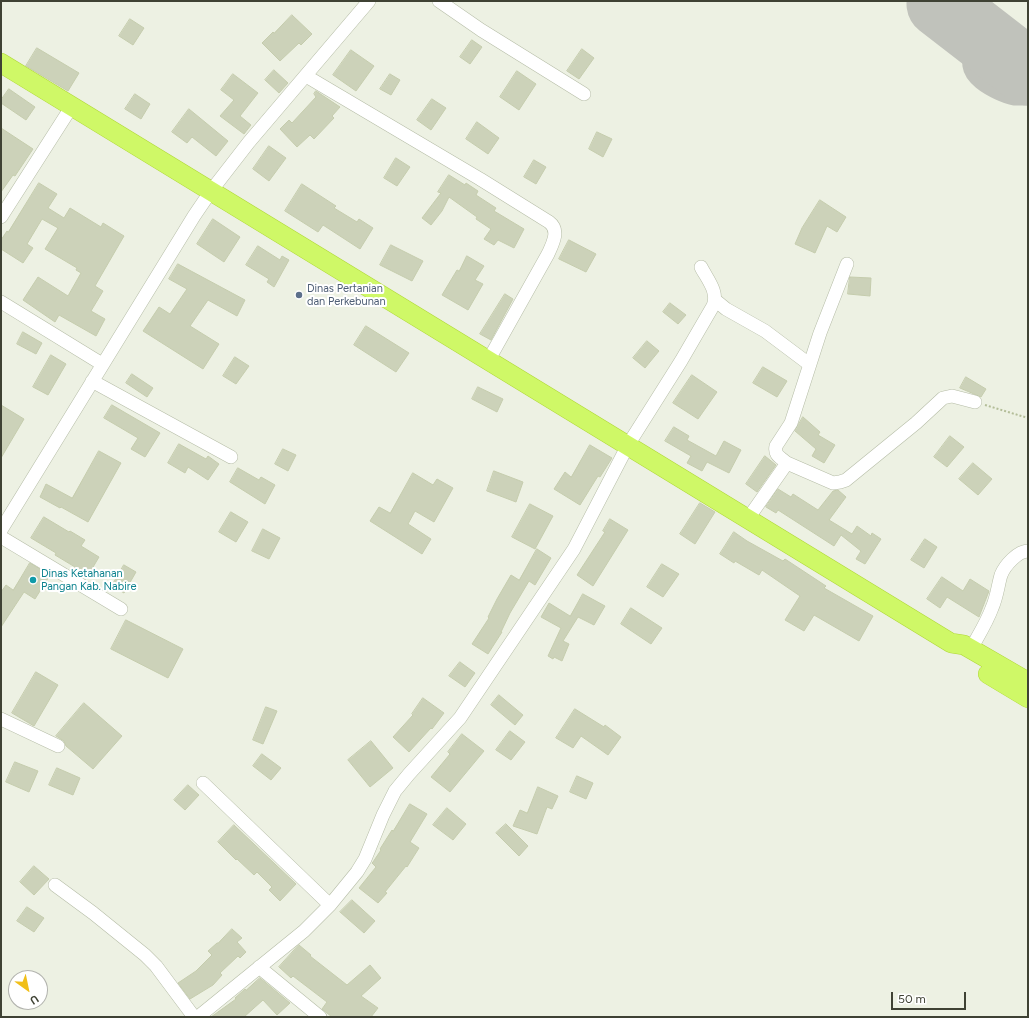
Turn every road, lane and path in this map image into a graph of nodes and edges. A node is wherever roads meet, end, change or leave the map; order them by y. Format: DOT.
graph roads {
  1 [pos="368,1"];
  2 [pos="439,1"];
  3 [pos="10,68"];
  4 [pos="306,76"];
  5 [pos="584,94"];
  6 [pos="72,106"];
  7 [pos="211,191"];
  8 [pos="1,217"];
  9 [pos="847,264"];
  10 [pos="701,267"];
  11 [pos="715,300"];
  12 [pos="1,302"];
  13 [pos="488,361"];
  14 [pos="102,364"];
  15 [pos="809,364"];
  16 [pos="92,382"];
  17 [pos="975,402"];
  18 [pos="1028,418"];
  19 [pos="628,445"];
  20 [pos="230,457"];
  21 [pos="787,463"];
  22 [pos="747,520"];
  23 [pos="1,530"];
  24 [pos="1,537"];
  25 [pos="1028,551"];
  26 [pos="121,610"];
  27 [pos="951,643"];
  28 [pos="971,649"];
  29 [pos="1028,682"];
  30 [pos="1028,698"];
  31 [pos="1,719"];
  32 [pos="58,746"];
  33 [pos="203,783"];
  34 [pos="55,886"];
  35 [pos="330,905"];
  36 [pos="259,967"];
  37 [pos="194,1017"];
  38 [pos="198,1017"];
  39 [pos="320,1017"];
  1 -- 4 [label="street"];
  2 -- 5 [label="street"];
  3 -- 6 [label="highway"];
  4 -- 7 [label="street"];
  4 -- 13 [label="street"];
  6 -- 7 [label="highway"];
  6 -- 8 [label="street"];
  7 -- 13 [label="highway"];
  7 -- 14 [label="street"];
  9 -- 15 [label="street"];
  10 -- 11 [label="street"];
  11 -- 15 [label="street"];
  11 -- 19 [label="street"];
  12 -- 14 [label="street"];
  13 -- 19 [label="highway"];
  14 -- 16 [label="street"];
  15 -- 21 [label="street"];
  16 -- 20 [label="street"];
  16 -- 23 [label="street"];
  17 -- 18 [label="path"];
  17 -- 21 [label="street"];
  19 -- 22 [label="highway"];
  19 -- 35 [label="street"];
  21 -- 22 [label="street"];
  22 -- 27 [label="highway"];
  24 -- 26 [label="street"];
  25 -- 28 [label="street"];
  27 -- 28 [label="highway"];
  27 -- 30 [label="highway"];
  28 -- 29 [label="highway"];
  31 -- 32 [label="street"];
  33 -- 35 [label="street"];
  34 -- 37 [label="street"];
  35 -- 36 [label="street"];
  36 -- 38 [label="street"];
  36 -- 39 [label="street"];
}
